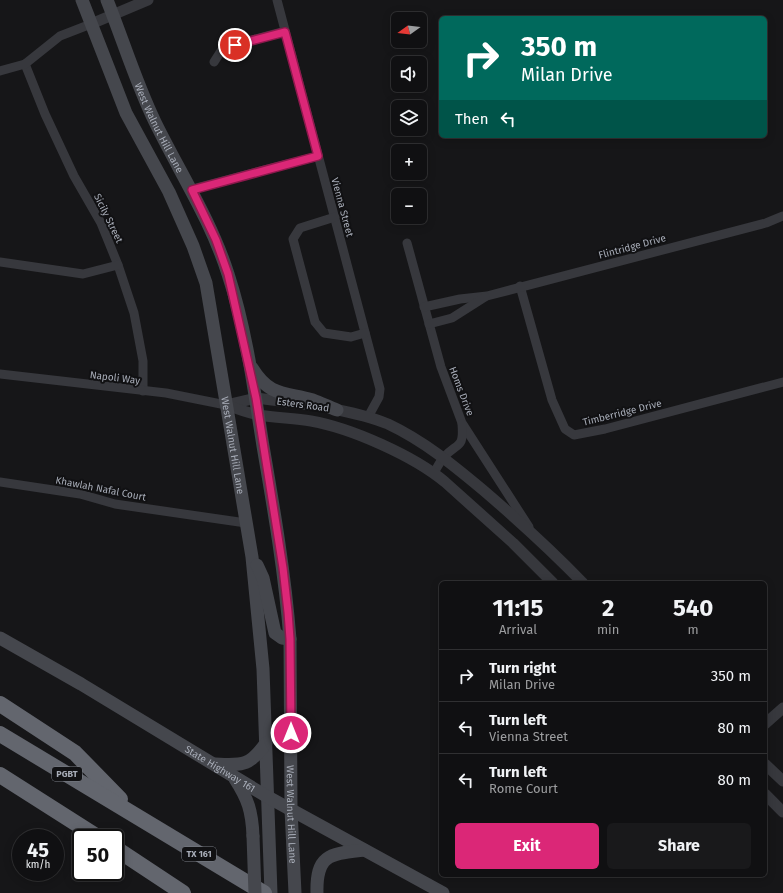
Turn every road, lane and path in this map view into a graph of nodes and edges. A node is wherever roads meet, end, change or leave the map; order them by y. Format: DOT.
graph roads {
  1 [pos="82,0"];
  2 [pos="107,0"];
  3 [pos="148,0"];
  4 [pos="277,0"];
  5 [pos="113,15"];
  6 [pos="91,24"];
  7 [pos="285,32"];
  8 [pos="214,62"];
  9 [pos="25,64"];
  10 [pos="0,71"];
  11 [pos="318,156"];
  12 [pos="192,190"];
  13 [pos="783,216"];
  14 [pos="335,218"];
  15 [pos="407,243"];
  16 [pos="0,262"];
  17 [pos="118,265"];
  18 [pos="520,286"];
  19 [pos="487,296"];
  20 [pos="424,307"];
  21 [pos="429,324"];
  22 [pos="365,332"];
  23 [pos="248,361"];
  24 [pos="0,374"];
  25 [pos="783,382"];
  26 [pos="143,391"];
  27 [pos="256,398"];
  28 [pos="226,405"];
  29 [pos="337,410"];
  30 [pos="258,415"];
  31 [pos="368,417"];
  32 [pos="462,423"];
  33 [pos="443,457"];
  34 [pos="434,473"];
  35 [pos="0,482"];
  36 [pos="246,523"];
  37 [pos="532,532"];
  38 [pos="252,557"];
  39 [pos="551,581"];
  40 [pos="581,581"];
  41 [pos="0,638"];
  42 [pos="290,639"];
  43 [pos="0,704"];
  44 [pos="783,708"];
  45 [pos="767,722"];
  46 [pos="0,734"];
  47 [pos="266,743"];
  48 [pos="215,764"];
  49 [pos="767,766"];
  50 [pos="0,775"];
  51 [pos="233,775"];
  52 [pos="0,780"];
  53 [pos="783,781"];
  54 [pos="24,789"];
  55 [pos="266,796"];
  56 [pos="767,796"];
  57 [pos="291,810"];
  58 [pos="783,812"];
  59 [pos="135,815"];
  60 [pos="85,829"];
  61 [pos="364,850"];
  62 [pos="124,854"];
  63 [pos="183,893"];
  64 [pos="255,893"];
  65 [pos="264,893"];
  66 [pos="271,893"];
  67 [pos="295,893"];
  68 [pos="316,893"];
  69 [pos="443,893"];
  1 -- 6 [label="main road, West Walnut Hill Lane"];
  2 -- 5 [label="main road, West Walnut Hill Lane"];
  3 -- 5 [label="street"];
  4 -- 7 [label="street, Vienna Street"];
  5 -- 6 [label="street"];
  5 -- 12 [label="main road, West Walnut Hill Lane"];
  6 -- 9 [label="street"];
  6 -- 28 [label="main road, West Walnut Hill Lane"];
  7 -- 8 [label="street"];
  7 -- 11 [label="street, Vienna Street"];
  9 -- 10 [label="street"];
  9 -- 17 [label="street, Sicily Street"];
  11 -- 12 [label="street"];
  11 -- 14 [label="street, Vienna Street"];
  12 -- 23 [label="main road, West Walnut Hill Lane"];
  13 -- 18 [label="street, Flintridge Drive"];
  14 -- 22 [label="street, Vienna Street"];
  14 -- 22 [label="street"];
  15 -- 20 [label="street, Homs Drive"];
  16 -- 17 [label="street"];
  17 -- 26 [label="street, Sicily Street"];
  18 -- 19 [label="street, Flintridge Drive"];
  18 -- 25 [label="street, Timberridge Drive"];
  19 -- 20 [label="street, Flintridge Drive"];
  19 -- 21 [label="street, Flintridge Drive"];
  20 -- 21 [label="street, Homs Drive"];
  21 -- 32 [label="street, Homs Drive"];
  22 -- 31 [label="street, Vienna Street"];
  23 -- 27 [label="main road, West Walnut Hill Lane"];
  23 -- 29 [label="main road"];
  24 -- 26 [label="street, Napoli Way"];
  26 -- 28 [label="street, Napoli Way"];
  27 -- 28 [label="street, Esters Road"];
  27 -- 29 [label="street, Esters Road"];
  27 -- 30 [label="main road, West Walnut Hill Lane"];
  28 -- 30 [label="street, Esters Road"];
  28 -- 36 [label="main road, West Walnut Hill Lane"];
  29 -- 31 [label="street, Esters Road"];
  30 -- 34 [label="street, Esters Road"];
  30 -- 42 [label="main road, West Walnut Hill Lane"];
  31 -- 33 [label="street, Esters Road"];
  32 -- 33 [label="street"];
  32 -- 37 [label="street, Homs Drive"];
  33 -- 34 [label="street"];
  33 -- 37 [label="street, Esters Road"];
  34 -- 39 [label="street, Esters Road"];
  35 -- 36 [label="street, Khawlah Nafal Court"];
  36 -- 38 [label="main road, West Walnut Hill Lane"];
  37 -- 40 [label="street, Esters Road"];
  38 -- 42 [label="main road"];
  38 -- 47 [label="main road, West Walnut Hill Lane"];
  41 -- 48 [label="main road, State Highway 161"];
  42 -- 57 [label="main road, West Walnut Hill Lane"];
  43 -- 59 [label="highway"];
  44 -- 45 [label="street"];
  46 -- 59 [label="highway, PGBT"];
  47 -- 48 [label="main road"];
  47 -- 55 [label="main road, West Walnut Hill Lane"];
  48 -- 51 [label="main road, State Highway 161"];
  49 -- 53 [label="street"];
  50 -- 54 [label="highway"];
  51 -- 55 [label="main road, State Highway 161"];
  51 -- 64 [label="main road, bridge"];
  52 -- 54 [label="highway"];
  54 -- 60 [label="highway"];
  55 -- 57 [label="main road, State Highway 161"];
  55 -- 66 [label="main road, West Walnut Hill Lane"];
  56 -- 58 [label="street"];
  57 -- 61 [label="main road, State Highway 161"];
  57 -- 67 [label="main road, West Walnut Hill Lane"];
  59 -- 65 [label="highway, TX 161"];
  61 -- 68 [label="main road"];
  61 -- 69 [label="main road, State Highway 161"];
  62 -- 63 [label="highway"];
}
